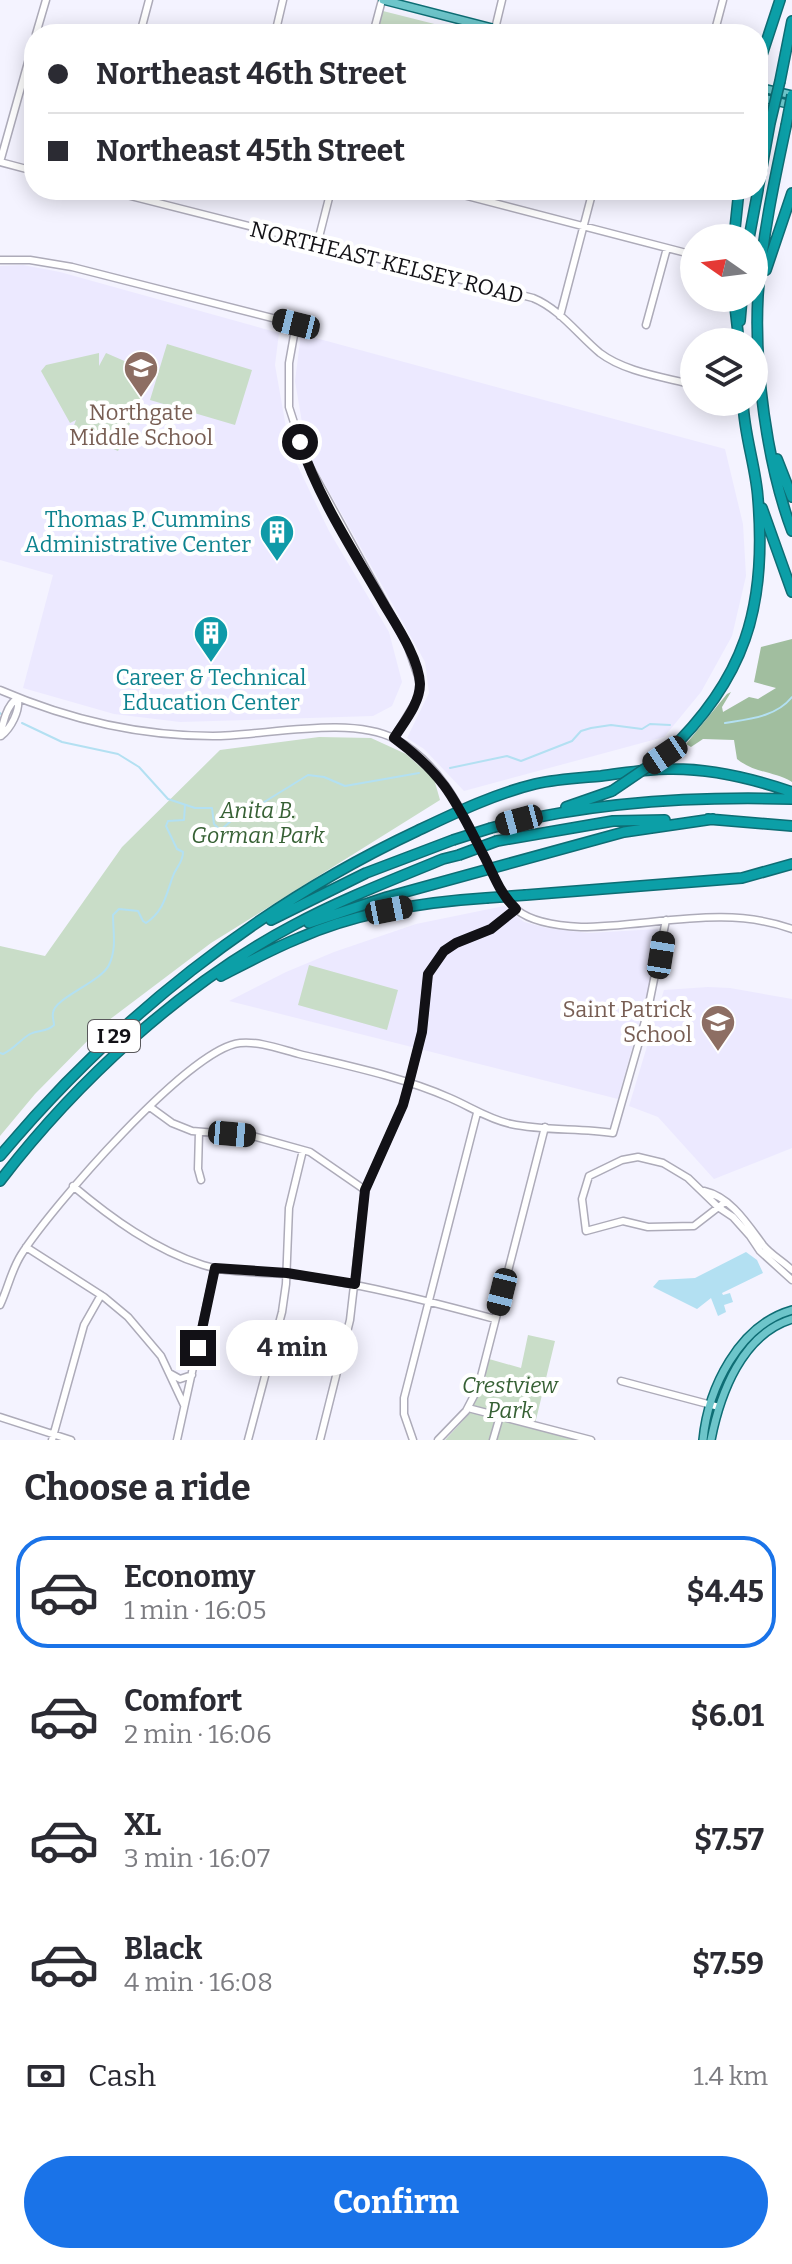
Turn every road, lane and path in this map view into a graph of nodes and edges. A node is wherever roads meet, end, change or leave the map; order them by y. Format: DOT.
graph roads {
  1 [pos="46,0"];
  2 [pos="149,0"];
  3 [pos="283,0"];
  4 [pos="383,0"];
  5 [pos="502,0"];
  6 [pos="723,0"];
  7 [pos="780,0"];
  8 [pos="792,21"];
  9 [pos="39,24"];
  10 [pos="143,24"];
  11 [pos="277,24"];
  12 [pos="376,24"];
  13 [pos="476,24"];
  14 [pos="496,24"];
  15 [pos="717,24"];
  16 [pos="768,35"];
  17 [pos="24,76"];
  18 [pos="23,80"];
  19 [pos="768,89"];
  20 [pos="792,95"];
  21 [pos="768,99"];
  22 [pos="792,105"];
  23 [pos="0,130"];
  24 [pos="8,132"];
  25 [pos="768,134"];
  26 [pos="0,162"];
  27 [pos="24,168"];
  28 [pos="792,193"];
  29 [pos="145,200"];
  30 [pos="328,200"];
  31 [pos="482,200"];
  32 [pos="590,200"];
  33 [pos="738,200"];
  34 [pos="756,200"];
  35 [pos="735,224"];
  36 [pos="752,224"];
  37 [pos="767,224"];
  38 [pos="583,227"];
  39 [pos="317,245"];
  40 [pos="667,248"];
  41 [pos="680,251"];
  42 [pos="0,260"];
  43 [pos="768,266"];
  44 [pos="758,312"];
  45 [pos="560,316"];
  46 [pos="646,325"];
  47 [pos="680,381"];
  48 [pos="745,416"];
  49 [pos="769,433"];
  50 [pos="792,497"];
  51 [pos="758,498"];
  52 [pos="792,531"];
  53 [pos="792,592"];
  54 [pos="0,690"];
  55 [pos="18,698"];
  56 [pos="394,738"];
  57 [pos="792,792"];
  58 [pos="792,799"];
  59 [pos="460,810"];
  60 [pos="547,813"];
  61 [pos="713,819"];
  62 [pos="792,826"];
  63 [pos="792,864"];
  64 [pos="490,868"];
  65 [pos="516,909"];
  66 [pos="666,920"];
  67 [pos="290,927"];
  68 [pos="792,929"];
  69 [pos="242,934"];
  70 [pos="200,986"];
  71 [pos="409,1083"];
  72 [pos="150,1107"];
  73 [pos="477,1113"];
  74 [pos="545,1127"];
  75 [pos="199,1132"];
  76 [pos="303,1150"];
  77 [pos="0,1156"];
  78 [pos="201,1180"];
  79 [pos="0,1181"];
  80 [pos="73,1186"];
  81 [pos="365,1190"];
  82 [pos="721,1204"];
  83 [pos="26,1247"];
  84 [pos="215,1268"];
  85 [pos="792,1270"];
  86 [pos="287,1273"];
  87 [pos="792,1280"];
  88 [pos="355,1284"];
  89 [pos="101,1295"];
  90 [pos="429,1301"];
  91 [pos="0,1305"];
  92 [pos="792,1310"];
  93 [pos="495,1319"];
  94 [pos="792,1319"];
  95 [pos="171,1374"];
  96 [pos="192,1375"];
  97 [pos="621,1381"];
  98 [pos="184,1405"];
  99 [pos="710,1405"];
  100 [pos="719,1407"];
  101 [pos="468,1408"];
  102 [pos="500,1416"];
  103 [pos="0,1417"];
  104 [pos="53,1437"];
  105 [pos="71,1440"];
  106 [pos="177,1440"];
  107 [pos="248,1440"];
  108 [pos="320,1440"];
  109 [pos="413,1440"];
  110 [pos="438,1440"];
  111 [pos="493,1440"];
  112 [pos="591,1440"];
  113 [pos="703,1440"];
  114 [pos="711,1440"];
  1 -- 9 [label="street"];
  2 -- 10 [label="street"];
  3 -- 11 [label="street"];
  4 -- 12 [label="street"];
  4 -- 13 [label="main road"];
  5 -- 14 [label="street"];
  6 -- 15 [label="street"];
  7 -- 16 [label="highway"];
  8 -- 25 [label="highway, bridge"];
  17 -- 18 [label="street"];
  18 -- 24 [label="street"];
  19 -- 20 [label="main road"];
  20 -- 37 [label="highway, bridge"];
  21 -- 22 [label="main road"];
  23 -- 24 [label="street"];
  24 -- 26 [label="street"];
  26 -- 27 [label="street"];
  28 -- 43 [label="highway"];
  29 -- 39 [label="street, NORTHEAST KELSEY ROAD"];
  30 -- 39 [label="street"];
  31 -- 38 [label="street"];
  32 -- 38 [label="street"];
  33 -- 35 [label="highway"];
  34 -- 36 [label="highway"];
  38 -- 40 [label="street"];
  38 -- 45 [label="street"];
  39 -- 45 [label="street, NORTHEAST KELSEY ROAD"];
  40 -- 41 [label="street"];
  40 -- 46 [label="street"];
  42 -- 56 [label="street"];
  44 -- 49 [label="highway"];
  45 -- 47 [label="street, NORTHEAST KELSEY ROAD"];
  48 -- 51 [label="highway"];
  49 -- 50 [label="highway"];
  49 -- 52 [label="highway"];
  51 -- 53 [label="highway"];
  51 -- 60 [label="highway, bridge"];
  54 -- 55 [label="street"];
  55 -- 55 [label="street"];
  55 -- 56 [label="street"];
  56 -- 59 [label="street"];
  57 -- 59 [label="highway"];
  58 -- 60 [label="highway, I 29"];
  59 -- 64 [label="street"];
  59 -- 69 [label="highway"];
  60 -- 69 [label="highway, I 29, bridge"];
  61 -- 62 [label="highway, I 29"];
  61 -- 64 [label="highway"];
  61 -- 67 [label="highway, I 29, bridge"];
  63 -- 70 [label="highway, bridge"];
  64 -- 65 [label="street"];
  64 -- 67 [label="highway"];
  65 -- 66 [label="street"];
  65 -- 71 [label="street"];
  66 -- 68 [label="street"];
  66 -- 74 [label="street"];
  67 -- 70 [label="highway, I 29"];
  69 -- 77 [label="highway, I 29"];
  70 -- 79 [label="highway, I 29"];
  71 -- 72 [label="street"];
  71 -- 73 [label="street"];
  71 -- 81 [label="street"];
  72 -- 75 [label="street"];
  72 -- 80 [label="street"];
  73 -- 74 [label="street"];
  73 -- 90 [label="street"];
  74 -- 93 [label="street"];
  75 -- 76 [label="street"];
  75 -- 78 [label="street"];
  76 -- 81 [label="street"];
  76 -- 86 [label="street"];
  80 -- 83 [label="street"];
  80 -- 84 [label="street"];
  81 -- 88 [label="street"];
  82 -- 82 [label="street"];
  82 -- 85 [label="street"];
  82 -- 87 [label="street"];
  83 -- 89 [label="street"];
  83 -- 91 [label="street"];
  84 -- 86 [label="street"];
  84 -- 96 [label="street"];
  86 -- 88 [label="street"];
  86 -- 107 [label="street"];
  88 -- 90 [label="street"];
  88 -- 108 [label="street"];
  89 -- 95 [label="street"];
  89 -- 104 [label="street"];
  90 -- 93 [label="street"];
  90 -- 109 [label="street"];
  92 -- 99 [label="main road"];
  93 -- 101 [label="street"];
  94 -- 100 [label="main road"];
  95 -- 96 [label="street"];
  95 -- 98 [label="street"];
  96 -- 98 [label="street"];
  97 -- 99 [label="street"];
  98 -- 106 [label="street"];
  99 -- 100 [label="street"];
  99 -- 113 [label="main road"];
  100 -- 114 [label="main road"];
  101 -- 102 [label="street"];
  101 -- 110 [label="street"];
  102 -- 111 [label="street"];
  102 -- 112 [label="street"];
  103 -- 104 [label="street"];
  104 -- 105 [label="street"];
}
